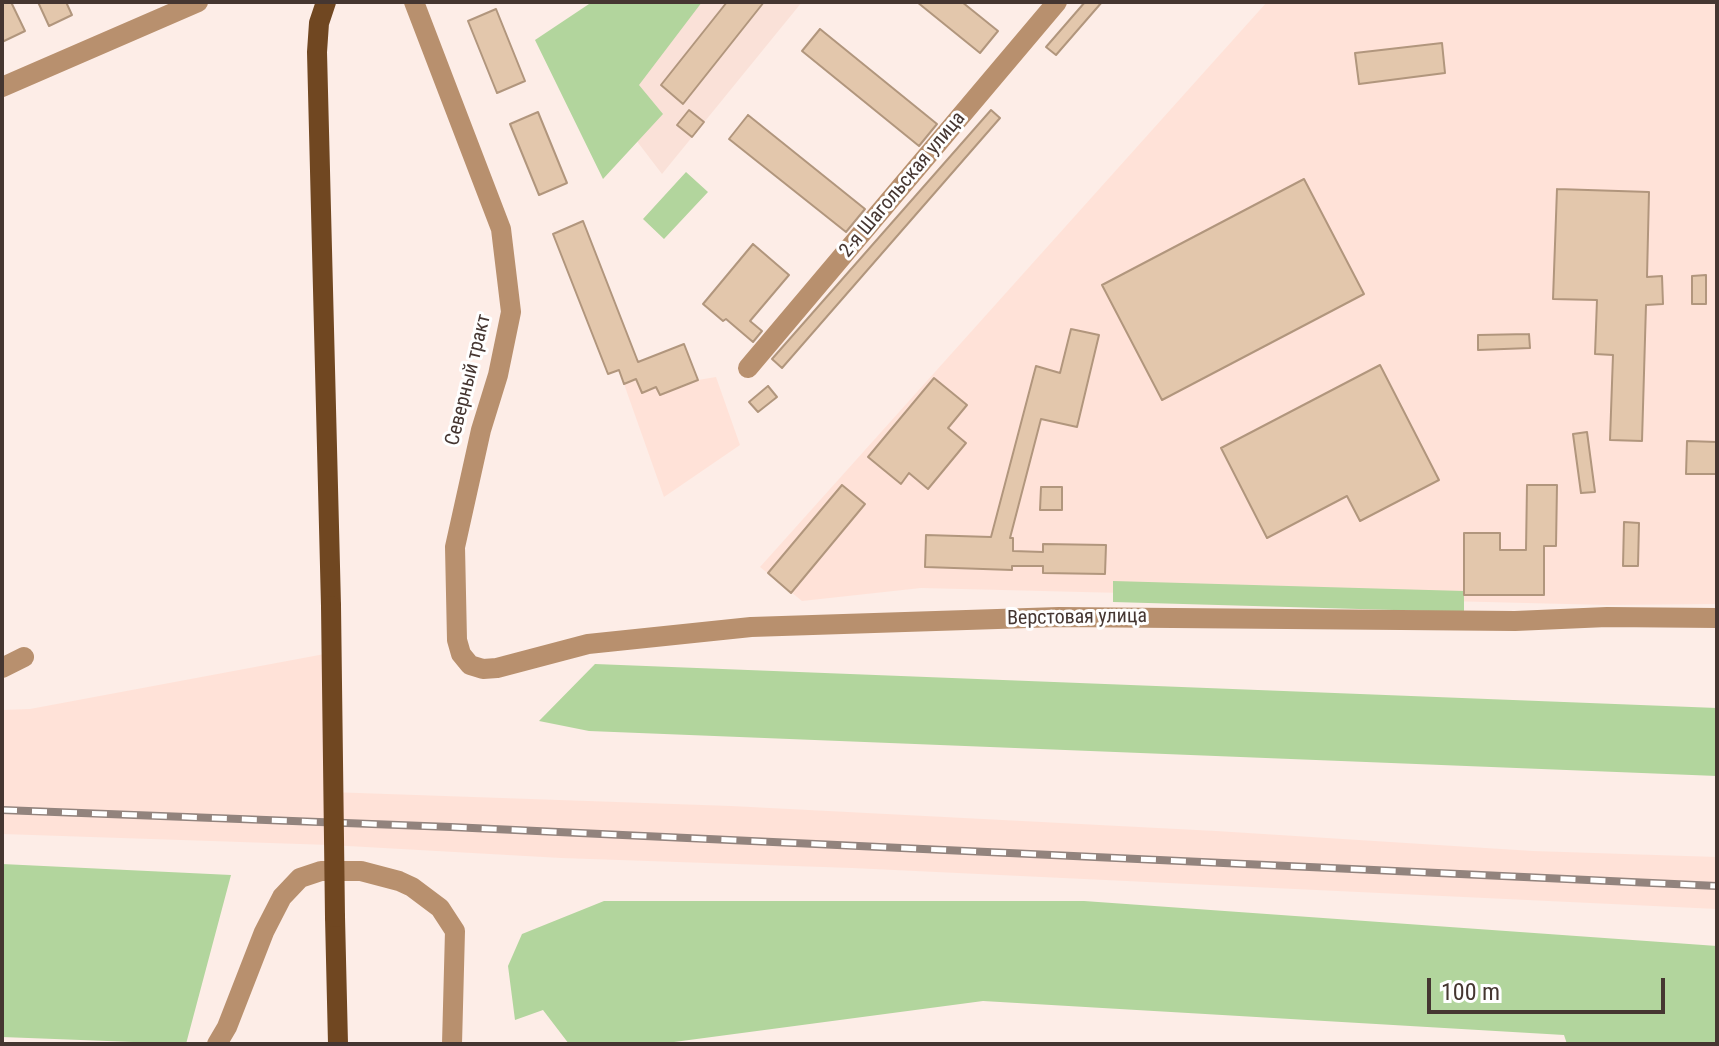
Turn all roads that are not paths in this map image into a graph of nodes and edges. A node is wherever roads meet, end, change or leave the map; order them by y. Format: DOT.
graph roads {
  1 [pos="198,2"];
  2 [pos="326,2"];
  3 [pos="414,2"];
  4 [pos="1057,2"];
  5 [pos="2,87"];
  6 [pos="748,368"];
  7 [pos="1717,618"];
  8 [pos="457,640"];
  9 [pos="24,657"];
  10 [pos="2,668"];
  11 [pos="217,1044"];
  12 [pos="338,1044"];
  13 [pos="452,1044"];
  1 -- 5 [label="street"];
  2 -- 12 [label="main road, bridge"];
  3 -- 8 [label="street, Северный тракт"];
  4 -- 6 [label="street, 2-я Шагольская улица"];
  7 -- 8 [label="street, Верстовая улица"];
  9 -- 10 [label="street"];
  11 -- 13 [label="street"];
}
